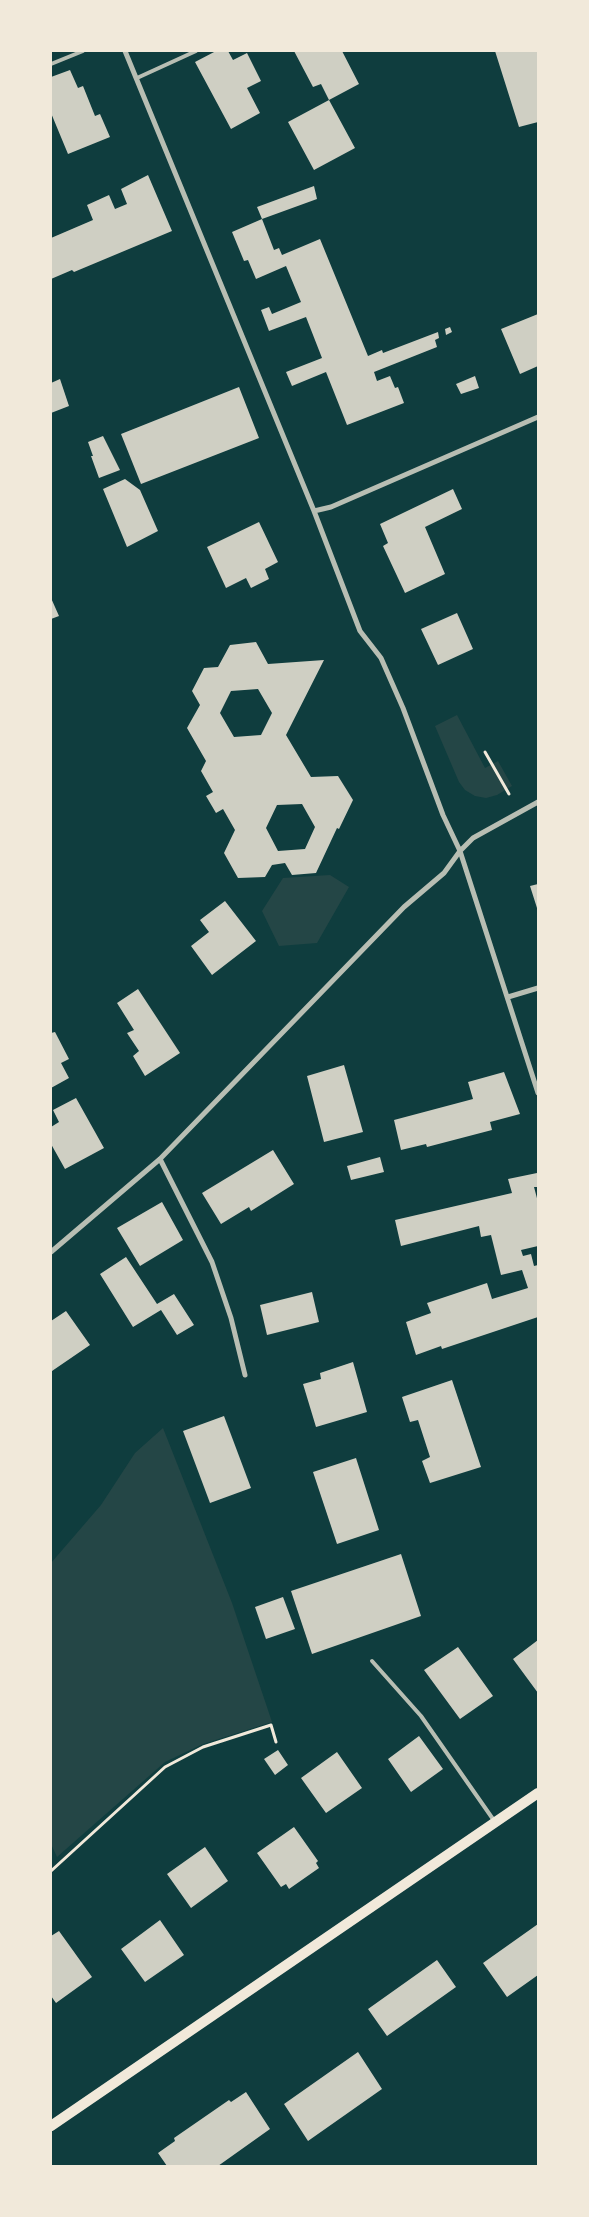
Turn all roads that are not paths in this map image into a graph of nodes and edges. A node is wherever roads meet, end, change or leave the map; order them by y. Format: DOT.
graph roads {
  1 [pos="83,51"];
  2 [pos="125,51"];
  3 [pos="196,51"];
  4 [pos="51,64"];
  5 [pos="137,78"];
  6 [pos="538,417"];
  7 [pos="314,511"];
  8 [pos="538,802"];
  9 [pos="460,851"];
  10 [pos="538,988"];
  11 [pos="508,997"];
  12 [pos="538,1093"];
  13 [pos="160,1159"];
  14 [pos="51,1252"];
  15 [pos="245,1375"];
  16 [pos="372,1660"];
  17 [pos="538,1793"];
  18 [pos="495,1822"];
  19 [pos="51,2126"];
  1 -- 4 [label="lane"];
  2 -- 5 [label="street"];
  3 -- 5 [label="lane"];
  5 -- 7 [label="street"];
  6 -- 7 [label="street"];
  7 -- 9 [label="street"];
  8 -- 9 [label="street"];
  9 -- 11 [label="street"];
  9 -- 13 [label="street"];
  10 -- 11 [label="street"];
  11 -- 12 [label="street"];
  13 -- 14 [label="street"];
  13 -- 15 [label="street"];
  16 -- 18 [label="lane"];
  17 -- 18 [label="main road"];
  18 -- 19 [label="main road"];
}
